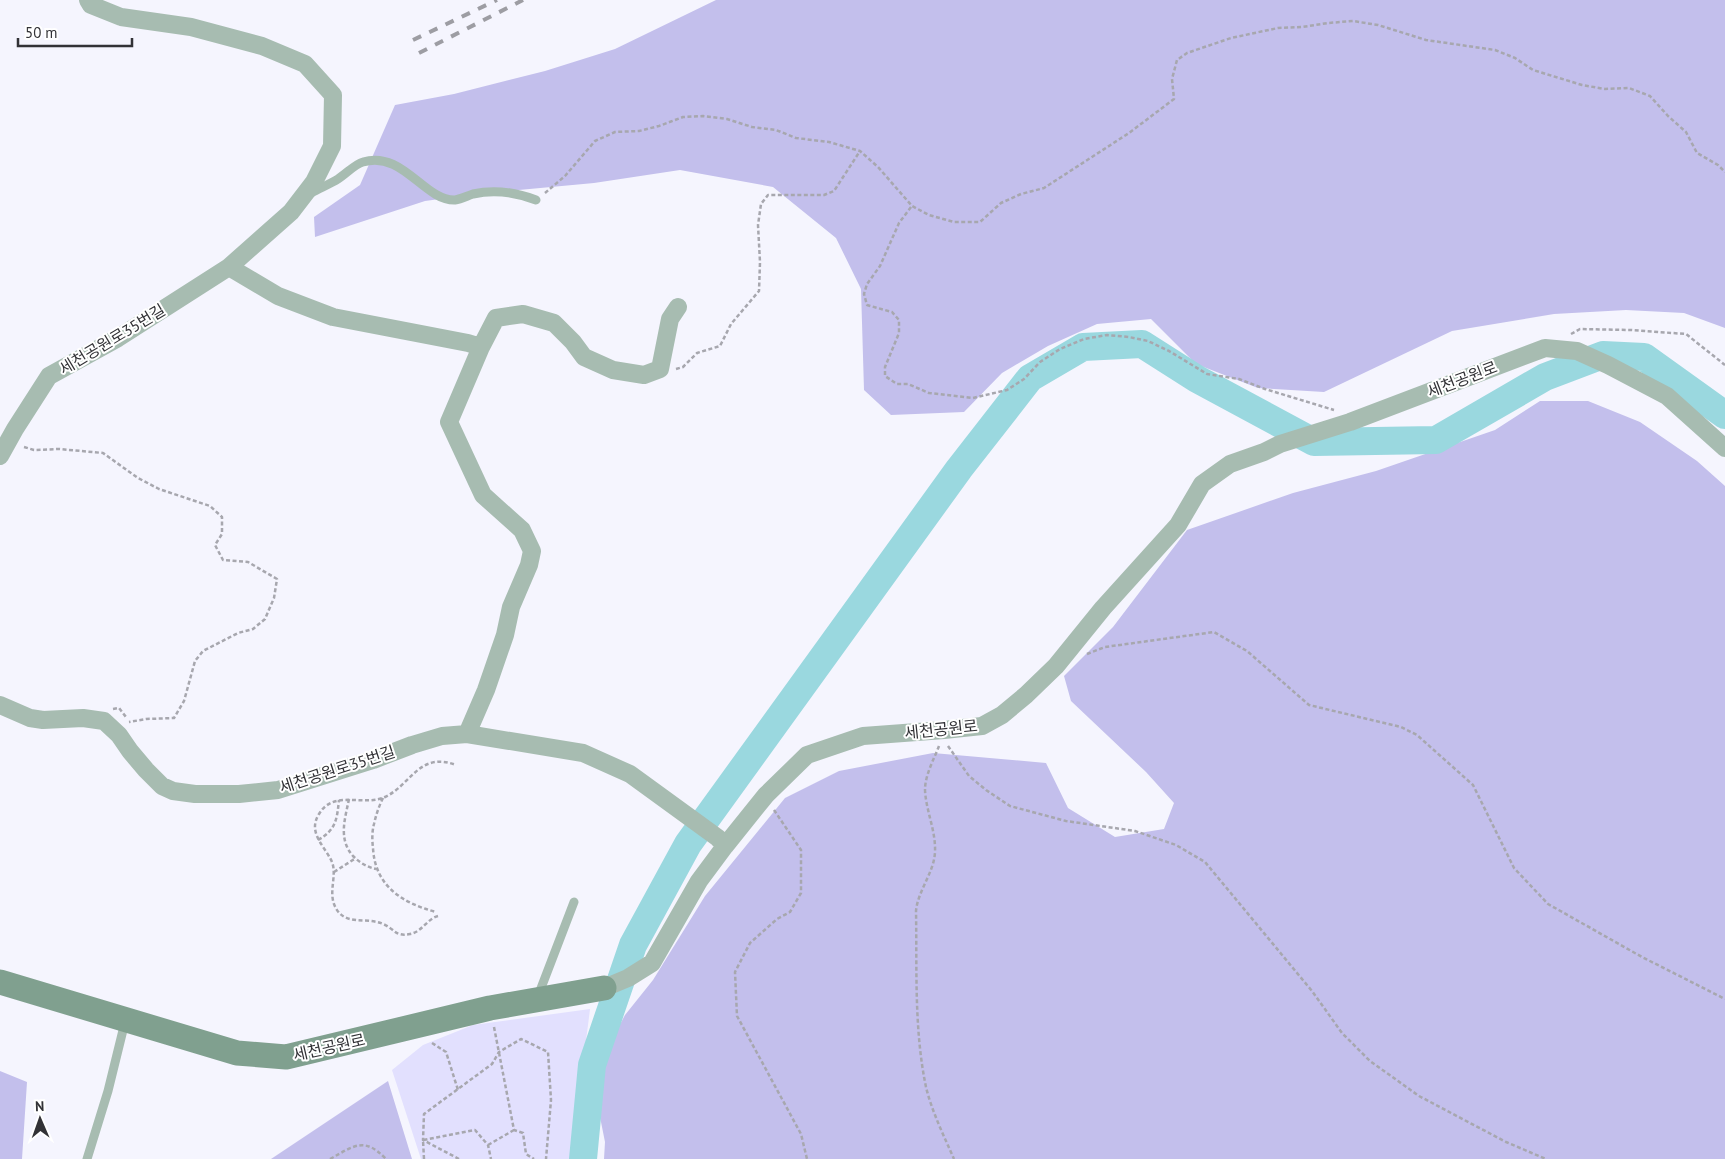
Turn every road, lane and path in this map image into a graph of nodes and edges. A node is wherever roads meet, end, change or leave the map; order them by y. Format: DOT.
graph roads {
  1 [pos="88,0"];
  2 [pos="860,151"];
  3 [pos="1725,172"];
  4 [pos="302,197"];
  5 [pos="536,200"];
  6 [pos="912,206"];
  7 [pos="229,268"];
  8 [pos="678,307"];
  9 [pos="1571,334"];
  10 [pos="481,347"];
  11 [pos="1725,365"];
  12 [pos="660,369"];
  13 [pos="1357,419"];
  14 [pos="4,448"];
  15 [pos="1725,448"];
  16 [pos="1056,666"];
  17 [pos="0,705"];
  18 [pos="98,720"];
  19 [pos="944,730"];
  20 [pos="467,734"];
  21 [pos="456,765"];
  22 [pos="766,795"];
  23 [pos="383,798"];
  24 [pos="349,799"];
  25 [pos="339,800"];
  26 [pos="318,840"];
  27 [pos="722,842"];
  28 [pos="356,858"];
  29 [pos="376,869"];
  30 [pos="334,872"];
  31 [pos="574,902"];
  32 [pos="436,912"];
  33 [pos="438,916"];
  34 [pos="0,982"];
  35 [pos="604,988"];
  36 [pos="536,1000"];
  37 [pos="1725,1000"];
  38 [pos="126,1020"];
  39 [pos="492,1021"];
  40 [pos="412,1027"];
  41 [pos="499,1052"];
  42 [pos="458,1090"];
  43 [pos="514,1130"];
  44 [pos="423,1140"];
  45 [pos="488,1145"];
  46 [pos="87,1159"];
  47 [pos="330,1159"];
  48 [pos="386,1159"];
  49 [pos="424,1159"];
  50 [pos="459,1159"];
  51 [pos="491,1159"];
  52 [pos="534,1159"];
  53 [pos="546,1159"];
  54 [pos="807,1159"];
  55 [pos="954,1159"];
  56 [pos="1546,1159"];
  1 -- 4 [label="street, 세천공원로35번길"];
  2 -- 5 [label="path"];
  2 -- 6 [label="path"];
  2 -- 12 [label="path"];
  3 -- 6 [label="path"];
  4 -- 5 [label="lane"];
  4 -- 7 [label="street, 세천공원로35번길"];
  6 -- 13 [label="path"];
  7 -- 10 [label="street"];
  7 -- 14 [label="street, 세천공원로35번길"];
  8 -- 12 [label="street"];
  9 -- 11 [label="path"];
  10 -- 12 [label="street"];
  10 -- 20 [label="street"];
  13 -- 15 [label="street, 세천공원로"];
  13 -- 16 [label="street, 세천공원로"];
  14 -- 18 [label="path"];
  16 -- 19 [label="street, 세천공원로"];
  16 -- 37 [label="path"];
  17 -- 18 [label="street"];
  18 -- 20 [label="street, 세천공원로35번길"];
  19 -- 22 [label="street, 세천공원로"];
  19 -- 55 [label="path"];
  19 -- 56 [label="path"];
  20 -- 27 [label="street, 세천공원로35번길"];
  21 -- 23 [label="path"];
  22 -- 27 [label="street, 세천공원로"];
  22 -- 54 [label="path"];
  23 -- 24 [label="path"];
  23 -- 29 [label="path"];
  24 -- 25 [label="path"];
  24 -- 28 [label="path"];
  25 -- 26 [label="path"];
  25 -- 26 [label="path"];
  26 -- 30 [label="path"];
  27 -- 35 [label="street, 세천공원로"];
  28 -- 29 [label="path"];
  28 -- 30 [label="path"];
  29 -- 32 [label="path"];
  30 -- 33 [label="path"];
  31 -- 36 [label="lane"];
  34 -- 38 [label="street, 세천공원로"];
  35 -- 36 [label="street, 세천공원로"];
  36 -- 40 [label="street, 세천공원로"];
  38 -- 40 [label="street, 세천공원로"];
  38 -- 46 [label="lane"];
  39 -- 41 [label="path"];
  40 -- 42 [label="path"];
  41 -- 42 [label="path"];
  41 -- 43 [label="path"];
  41 -- 53 [label="path"];
  42 -- 44 [label="path"];
  43 -- 45 [label="path"];
  43 -- 52 [label="path"];
  44 -- 45 [label="path"];
  44 -- 49 [label="path"];
  44 -- 50 [label="path"];
  45 -- 51 [label="path"];
  47 -- 48 [label="path"];
}
